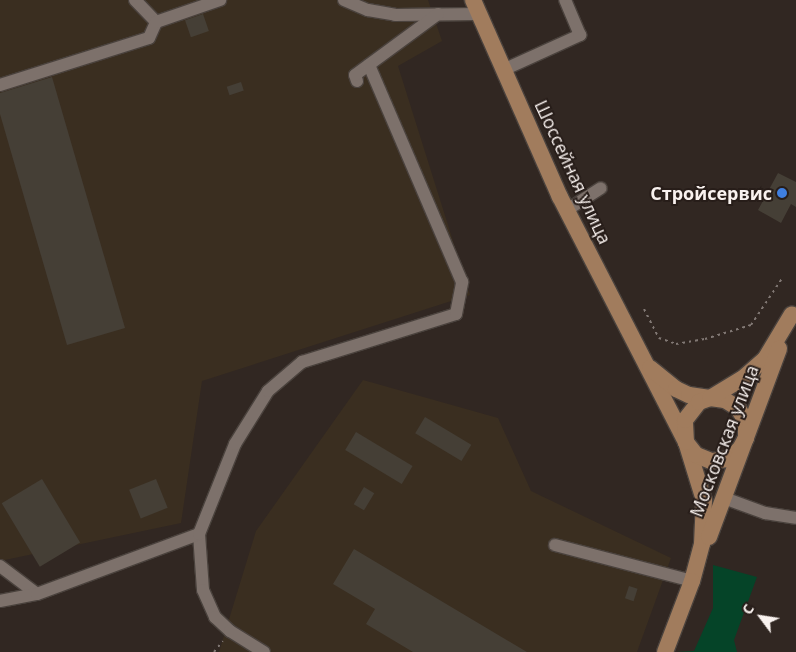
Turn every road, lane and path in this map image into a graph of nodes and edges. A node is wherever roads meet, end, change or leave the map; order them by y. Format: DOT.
graph roads {
  1 [pos="135,0"];
  2 [pos="220,0"];
  3 [pos="344,0"];
  4 [pos="565,0"];
  5 [pos="476,7"];
  6 [pos="438,14"];
  7 [pos="156,22"];
  8 [pos="369,65"];
  9 [pos="503,70"];
  10 [pos="357,81"];
  11 [pos="0,85"];
  12 [pos="601,188"];
  13 [pos="567,210"];
  14 [pos="783,277"];
  15 [pos="644,309"];
  16 [pos="795,312"];
  17 [pos="642,359"];
  18 [pos="710,398"];
  19 [pos="744,441"];
  20 [pos="686,442"];
  21 [pos="724,498"];
  22 [pos="796,518"];
  23 [pos="199,534"];
  24 [pos="555,546"];
  25 [pos="0,566"];
  26 [pos="692,581"];
  27 [pos="37,594"];
  28 [pos="0,602"];
  29 [pos="230,631"];
  30 [pos="214,652"];
  31 [pos="264,652"];
  32 [pos="665,652"];
  1 -- 7 [label="street"];
  2 -- 7 [label="street"];
  3 -- 6 [label="street"];
  4 -- 9 [label="street"];
  5 -- 6 [label="street"];
  5 -- 9 [label="main road, Шоссейная улица"];
  6 -- 8 [label="street"];
  7 -- 11 [label="street"];
  8 -- 10 [label="street"];
  8 -- 23 [label="street"];
  9 -- 13 [label="main road, Шоссейная улица"];
  12 -- 13 [label="street"];
  13 -- 17 [label="main road, Шоссейная улица"];
  14 -- 15 [label="path"];
  16 -- 18 [label="main road, Московская улица"];
  16 -- 19 [label="main road, Московская улица"];
  17 -- 18 [label="main road, Шоссейная улица"];
  17 -- 20 [label="main road, Шоссейная улица"];
  18 -- 19 [label="main road"];
  18 -- 20 [label="main road, Московская улица"];
  19 -- 20 [label="main road"];
  19 -- 21 [label="main road, Московская улица"];
  20 -- 26 [label="main road, Шоссейная улица"];
  21 -- 22 [label="street"];
  21 -- 26 [label="main road, Московская улица"];
  23 -- 27 [label="street"];
  23 -- 29 [label="street"];
  24 -- 26 [label="street"];
  25 -- 27 [label="street"];
  26 -- 32 [label="main road, Шоссейная улица"];
  27 -- 28 [label="street"];
  29 -- 30 [label="path"];
  29 -- 31 [label="street"];
}
